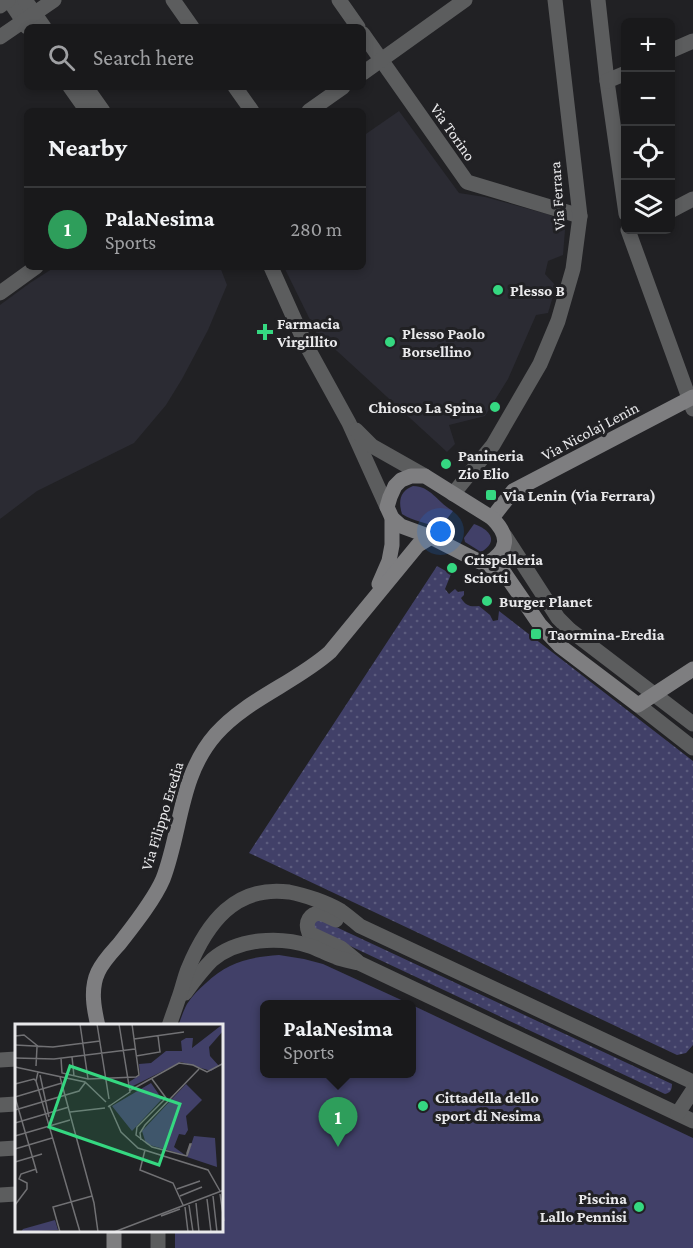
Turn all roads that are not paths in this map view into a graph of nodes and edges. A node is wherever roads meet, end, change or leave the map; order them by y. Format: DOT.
graph roads {
  1 [pos="9,0"];
  2 [pos="25,0"];
  3 [pos="54,0"];
  4 [pos="173,0"];
  5 [pos="339,0"];
  6 [pos="465,0"];
  7 [pos="555,0"];
  8 [pos="598,0"];
  9 [pos="0,6"];
  10 [pos="28,21"];
  11 [pos="190,24"];
  12 [pos="356,24"];
  13 [pos="0,37"];
  14 [pos="366,38"];
  15 [pos="693,41"];
  16 [pos="675,49"];
  17 [pos="381,60"];
  18 [pos="366,71"];
  19 [pos="621,75"];
  20 [pos="607,81"];
  21 [pos="80,90"];
  22 [pos="81,90"];
  23 [pos="237,90"];
  24 [pos="339,90"];
  25 [pos="86,108"];
  26 [pos="100,108"];
  27 [pos="250,108"];
  28 [pos="313,108"];
  29 [pos="621,180"];
  30 [pos="693,199"];
  31 [pos="675,208"];
  32 [pos="580,216"];
  33 [pos="631,234"];
  34 [pos="32,270"];
  35 [pos="272,270"];
  36 [pos="0,293"];
  37 [pos="692,402"];
  38 [pos="349,423"];
  39 [pos="425,476"];
  40 [pos="453,494"];
  41 [pos="389,512"];
  42 [pos="492,518"];
  43 [pos="505,536"];
  44 [pos="431,537"];
  45 [pos="487,564"];
  46 [pos="369,602"];
  47 [pos="693,669"];
  48 [pos="655,694"];
  49 [pos="638,705"];
  50 [pos="693,724"];
  51 [pos="693,747"];
  52 [pos="360,926"];
  53 [pos="359,963"];
  54 [pos="178,1001"];
  55 [pos="98,1024"];
  56 [pos="170,1024"];
  57 [pos="15,1059"];
  58 [pos="0,1060"];
  59 [pos="693,1082"];
  60 [pos="693,1090"];
  61 [pos="15,1104"];
  62 [pos="0,1105"];
  63 [pos="678,1113"];
  64 [pos="693,1120"];
  65 [pos="15,1148"];
  66 [pos="0,1149"];
  67 [pos="15,1194"];
  68 [pos="0,1195"];
  1 -- 9 [label="street"];
  1 -- 10 [label="street"];
  2 -- 10 [label="street"];
  3 -- 10 [label="street"];
  4 -- 11 [label="street"];
  5 -- 12 [label="street"];
  6 -- 17 [label="street"];
  7 -- 32 [label="street, Via Ferrara"];
  8 -- 20 [label="street"];
  10 -- 13 [label="street"];
  14 -- 17 [label="street, Via Torino"];
  15 -- 16 [label="street"];
  17 -- 18 [label="street"];
  17 -- 32 [label="street, Via Torino"];
  19 -- 20 [label="street"];
  20 -- 29 [label="street"];
  21 -- 25 [label="street"];
  22 -- 26 [label="street"];
  23 -- 27 [label="street"];
  24 -- 28 [label="street"];
  30 -- 31 [label="street"];
  32 -- 40 [label="street, Via Ferrara"];
  33 -- 37 [label="street"];
  34 -- 36 [label="street"];
  35 -- 38 [label="street"];
  37 -- 42 [label="main road, Via Nicolaj Lenin"];
  38 -- 39 [label="street"];
  38 -- 41 [label="street"];
  39 -- 40 [label="main road"];
  39 -- 41 [label="main road"];
  40 -- 42 [label="main road"];
  41 -- 44 [label="main road"];
  41 -- 46 [label="main road"];
  42 -- 43 [label="main road"];
  43 -- 45 [label="main road"];
  43 -- 48 [label="street"];
  44 -- 45 [label="main road"];
  44 -- 46 [label="main road"];
  45 -- 49 [label="main road"];
  46 -- 55 [label="main road, Via Filippo Eredia"];
  47 -- 48 [label="main road"];
  48 -- 49 [label="main road"];
  48 -- 50 [label="street"];
  49 -- 51 [label="street"];
  52 -- 53 [label="street"];
  52 -- 54 [label="street"];
  52 -- 59 [label="street"];
  53 -- 54 [label="street"];
  53 -- 63 [label="street"];
  54 -- 56 [label="street"];
  57 -- 58 [label="street"];
  60 -- 63 [label="street"];
  61 -- 62 [label="street"];
  63 -- 64 [label="street"];
  65 -- 66 [label="street"];
  67 -- 68 [label="street"];
}
